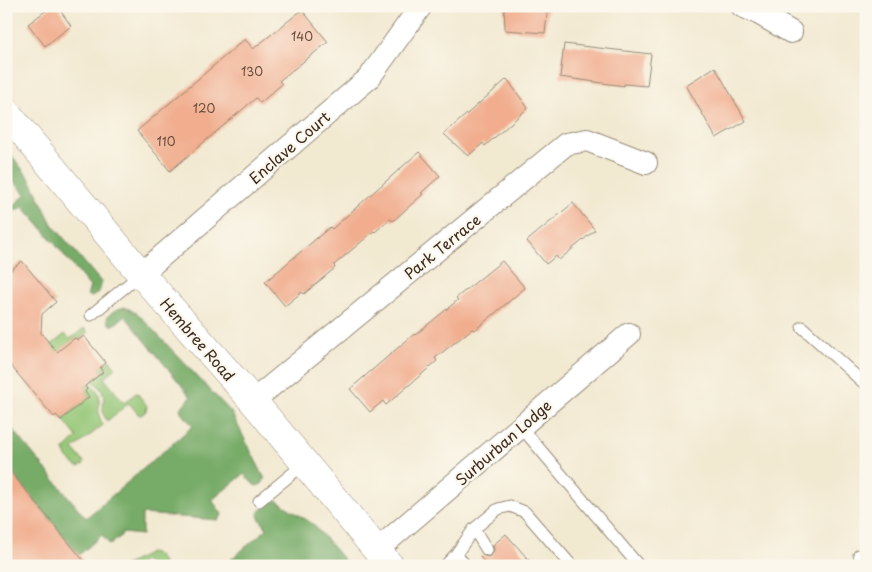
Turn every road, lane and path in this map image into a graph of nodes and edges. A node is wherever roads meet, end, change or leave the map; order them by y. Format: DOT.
graph roads {
  1 [pos="421,6"];
  2 [pos="742,6"];
  3 [pos="791,32"];
  4 [pos="6,112"];
  5 [pos="646,163"];
  6 [pos="142,274"];
  7 [pos="91,315"];
  8 [pos="802,327"];
  9 [pos="629,334"];
  10 [pos="866,385"];
  11 [pos="253,401"];
  12 [pos="521,427"];
  13 [pos="305,463"];
  14 [pos="259,500"];
  15 [pos="474,529"];
  16 [pos="487,550"];
  17 [pos="456,554"];
  18 [pos="384,558"];
  19 [pos="445,566"];
  20 [pos="466,566"];
  21 [pos="572,566"];
  22 [pos="639,566"];
  1 -- 6 [label="street, Enclave Court"];
  2 -- 3 [label="street"];
  4 -- 6 [label="street, Hembree Road"];
  5 -- 11 [label="street, Park Terrace"];
  6 -- 7 [label="lane"];
  6 -- 11 [label="street, Hembree Road"];
  8 -- 10 [label="lane"];
  9 -- 12 [label="street, Surburban Lodge"];
  11 -- 13 [label="street, Hembree Road"];
  12 -- 18 [label="street, Surburban Lodge"];
  12 -- 22 [label="lane"];
  13 -- 14 [label="lane"];
  13 -- 18 [label="street, Hembree Road"];
  15 -- 16 [label="lane"];
  15 -- 17 [label="lane"];
  15 -- 21 [label="lane"];
  17 -- 19 [label="lane"];
  17 -- 20 [label="lane"];
}
